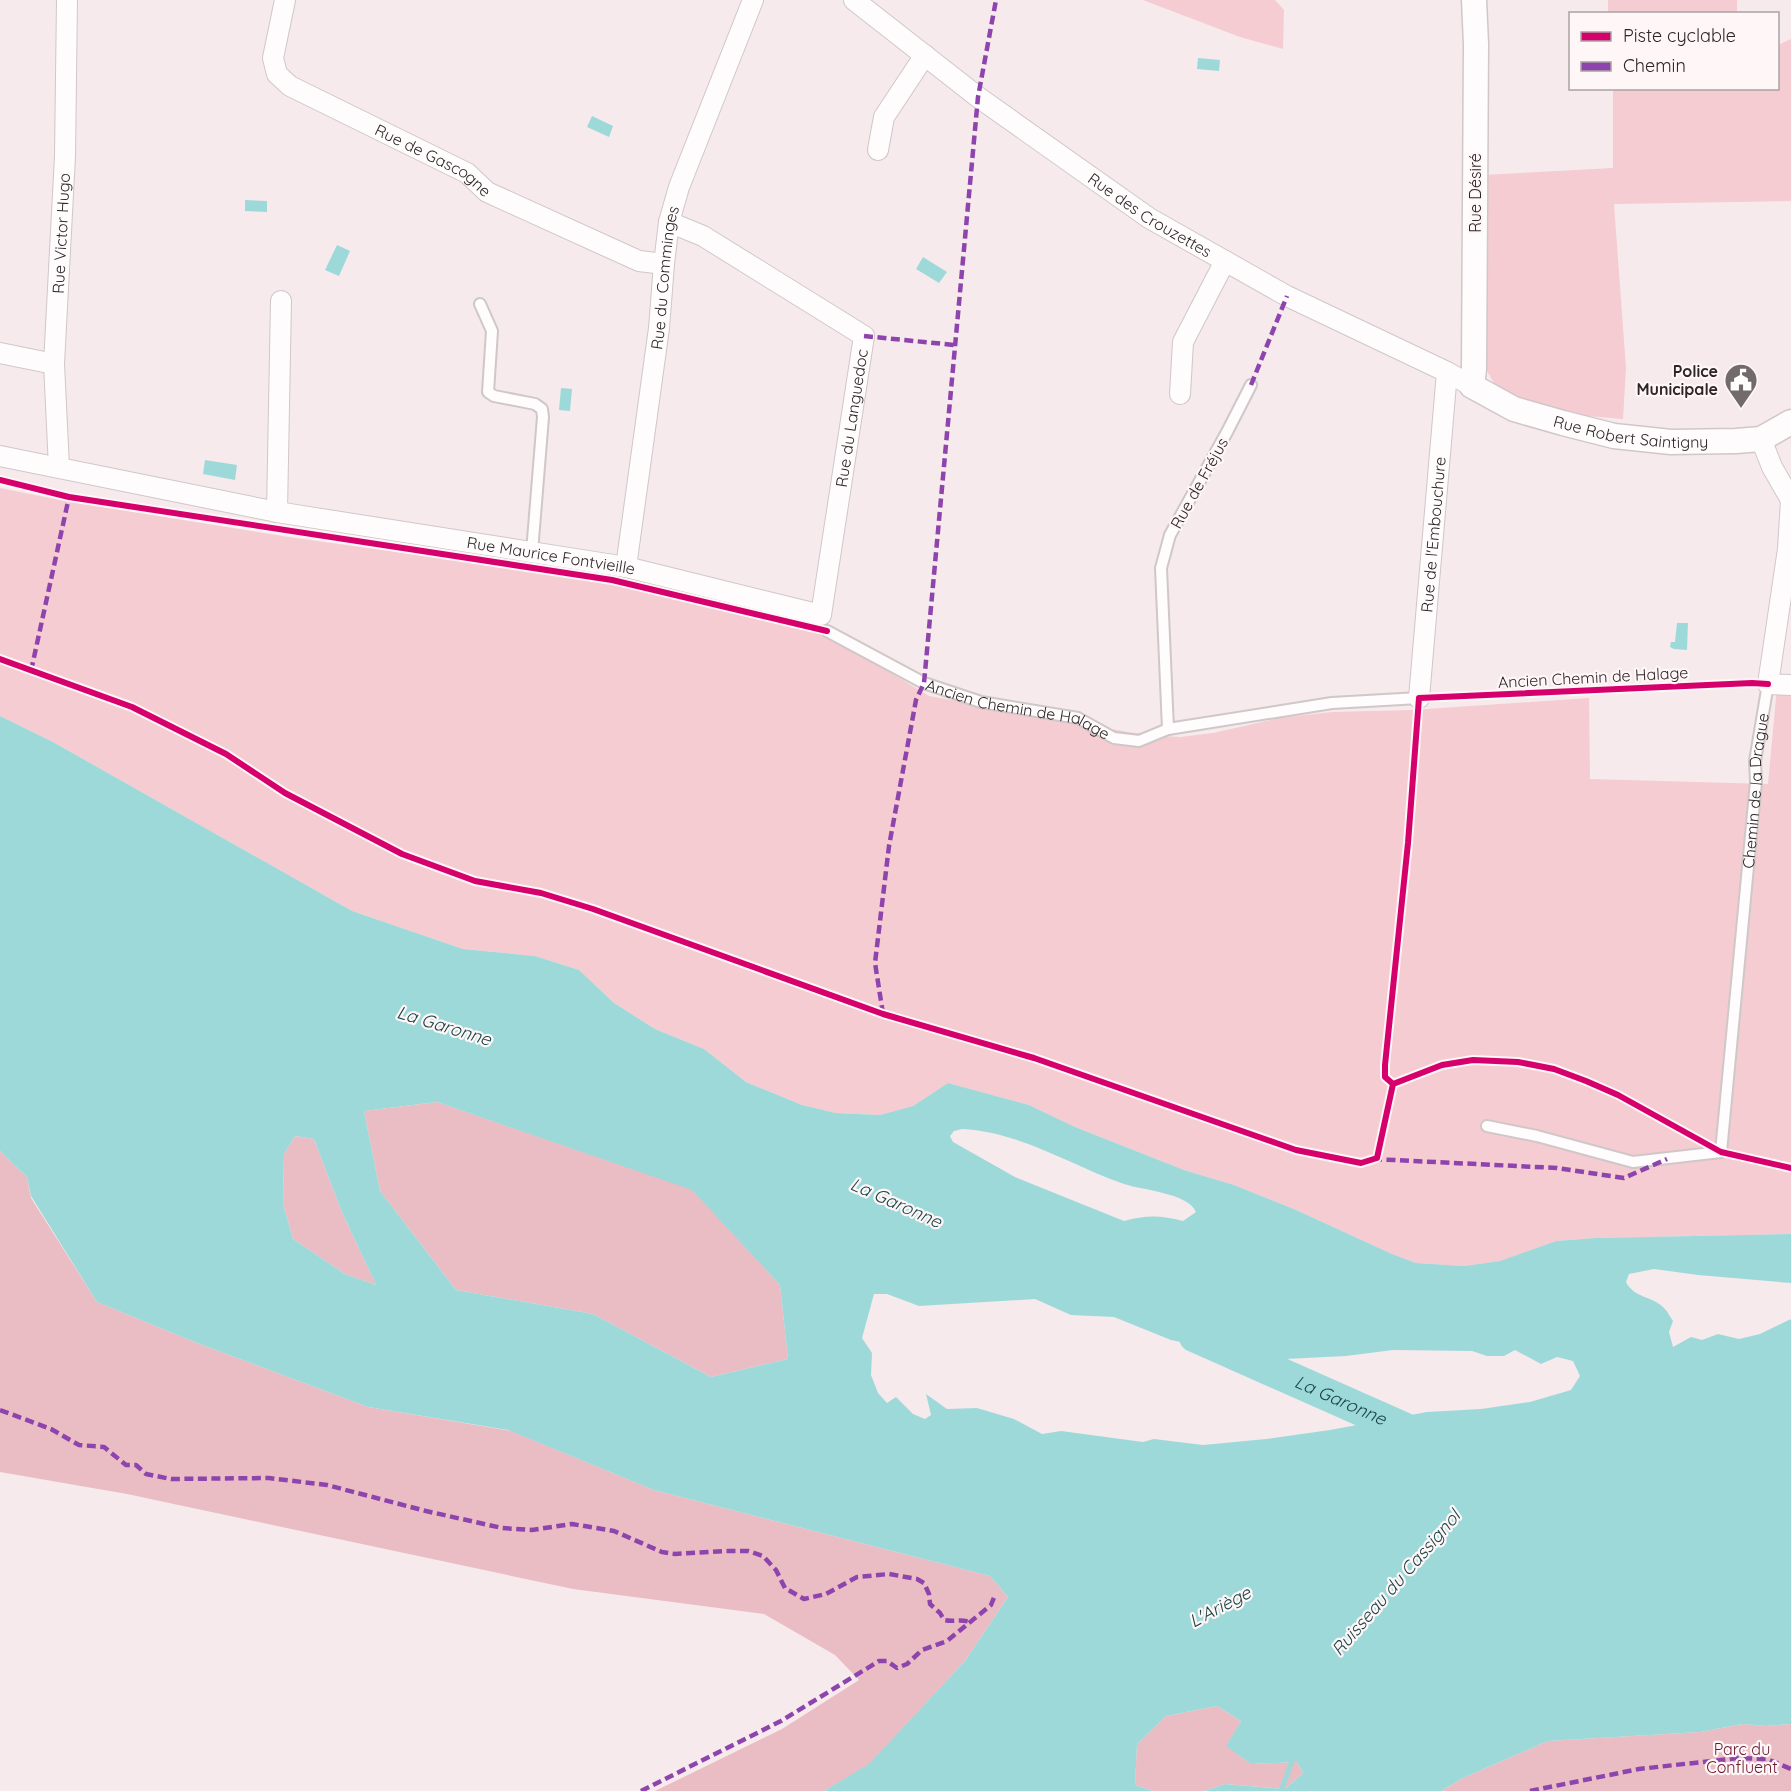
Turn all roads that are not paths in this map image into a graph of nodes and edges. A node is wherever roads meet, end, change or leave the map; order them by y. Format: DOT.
graph roads {
  1 [pos="67,0"];
  2 [pos="285,0"];
  3 [pos="753,0"];
  4 [pos="854,0"];
  5 [pos="1474,0"];
  6 [pos="925,56"];
  7 [pos="878,150"];
  8 [pos="669,222"];
  9 [pos="1225,261"];
  10 [pos="663,264"];
  11 [pos="281,301"];
  12 [pos="480,304"];
  13 [pos="0,352"];
  14 [pos="54,364"];
  15 [pos="1447,372"];
  16 [pos="1251,385"];
  17 [pos="1472,387"];
  18 [pos="1180,394"];
  19 [pos="1791,422"];
  20 [pos="1761,439"];
  21 [pos="0,456"];
  22 [pos="59,467"];
  23 [pos="277,512"];
  24 [pos="532,552"];
  25 [pos="626,567"];
  26 [pos="824,623"];
  27 [pos="1768,684"];
  28 [pos="1791,685"];
  29 [pos="1419,698"];
  30 [pos="1168,729"];
  31 [pos="1487,1125"];
  1 -- 14 [label="street, Rue Victor Hugo"];
  2 -- 10 [label="street, Rue de Gascogne"];
  3 -- 8 [label="street, Rue du Comminges"];
  4 -- 6 [label="street, Rue des Crouzettes"];
  5 -- 17 [label="street, Rue Désiré"];
  6 -- 7 [label="street"];
  6 -- 9 [label="street, Rue des Crouzettes"];
  8 -- 10 [label="street, Rue du Comminges"];
  8 -- 26 [label="street, Rue du Languedoc"];
  9 -- 15 [label="street, Rue des Crouzettes"];
  9 -- 18 [label="street"];
  10 -- 25 [label="street, Rue du Comminges"];
  11 -- 23 [label="street"];
  12 -- 24 [label="lane"];
  13 -- 14 [label="street"];
  14 -- 22 [label="street, Rue Victor Hugo"];
  15 -- 17 [label="street, Rue des Crouzettes"];
  15 -- 29 [label="street, Rue de l'Embouchure"];
  16 -- 30 [label="lane, Rue de Fréjus"];
  17 -- 20 [label="street, Rue Robert Saintigny"];
  19 -- 20 [label="street, Rue Robert Saintigny"];
  20 -- 27 [label="street, Chemin de la Drague"];
  21 -- 22 [label="street, Rue Maurice Fontvieille"];
  22 -- 23 [label="street, Rue Maurice Fontvieille"];
  23 -- 24 [label="street, Rue Maurice Fontvieille"];
  24 -- 25 [label="street, Rue Maurice Fontvieille"];
  25 -- 26 [label="street, Rue Maurice Fontvieille"];
  26 -- 30 [label="lane, Ancien Chemin de Halage"];
  27 -- 28 [label="street"];
  27 -- 31 [label="lane, Chemin de la Drague"];
  29 -- 30 [label="lane, Ancien Chemin de Halage"];
}
